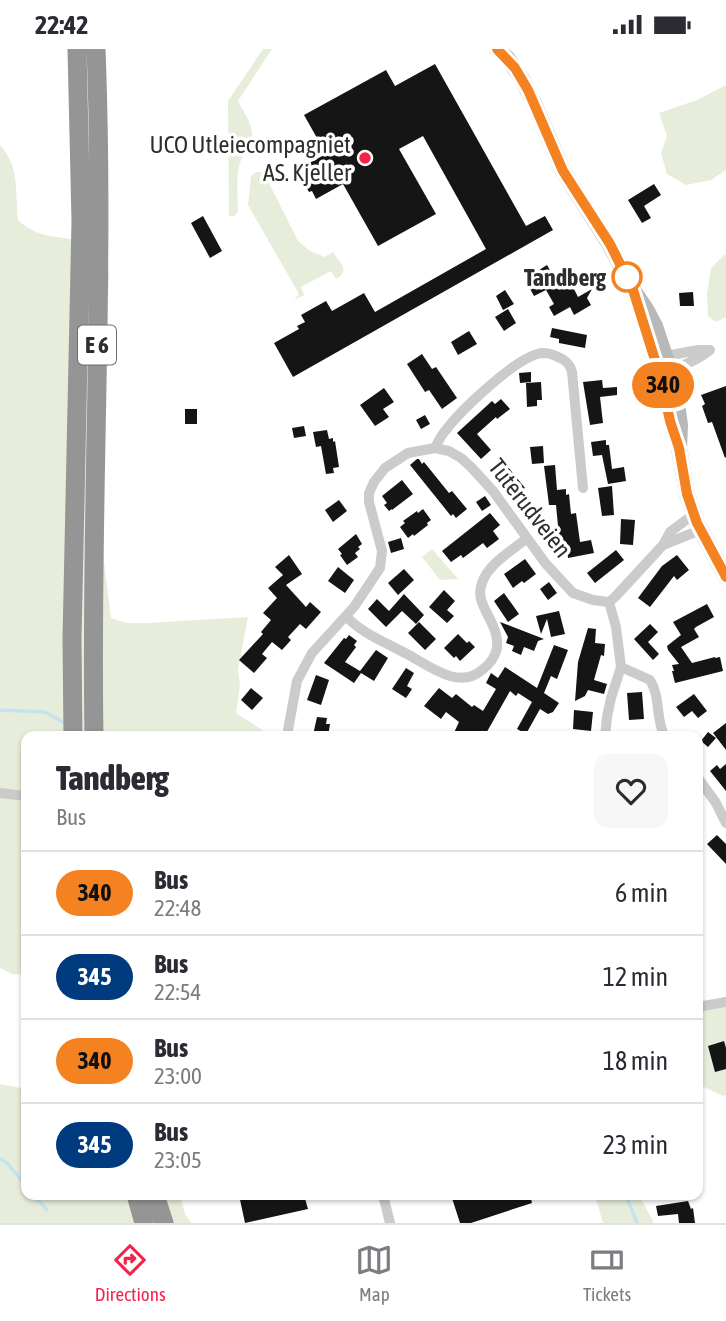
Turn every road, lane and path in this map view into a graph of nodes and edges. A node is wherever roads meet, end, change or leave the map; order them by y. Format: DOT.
graph roads {
  1 [pos="77,49"];
  2 [pos="96,49"];
  3 [pos="497,49"];
  4 [pos="435,448"];
  5 [pos="583,488"];
  6 [pos="697,523"];
  7 [pos="527,538"];
  8 [pos="726,577"];
  9 [pos="609,602"];
  10 [pos="346,616"];
  11 [pos="621,667"];
  12 [pos="288,730"];
  13 [pos="74,731"];
  14 [pos="94,731"];
  15 [pos="606,731"];
  16 [pos="663,731"];
  17 [pos="703,785"];
  18 [pos="0,793"];
  19 [pos="21,795"];
  20 [pos="726,824"];
  21 [pos="726,1002"];
  22 [pos="703,1006"];
  23 [pos="137,1200"];
  24 [pos="157,1200"];
  25 [pos="384,1200"];
  26 [pos="144,1223"];
  27 [pos="164,1223"];
  28 [pos="390,1223"];
  1 -- 13 [label="highway, E 6"];
  2 -- 14 [label="highway, E 6"];
  3 -- 6 [label="main road"];
  4 -- 5 [label="street"];
  4 -- 7 [label="street, Tuterudveien"];
  4 -- 10 [label="street"];
  6 -- 8 [label="main road"];
  6 -- 9 [label="street"];
  7 -- 9 [label="street, Tuterudveien"];
  7 -- 10 [label="street"];
  9 -- 11 [label="street"];
  10 -- 12 [label="street"];
  11 -- 15 [label="street"];
  11 -- 16 [label="street"];
  17 -- 20 [label="street"];
  18 -- 19 [label="street"];
  21 -- 22 [label="street"];
  23 -- 26 [label="highway"];
  24 -- 27 [label="highway"];
  25 -- 28 [label="street"];
}
